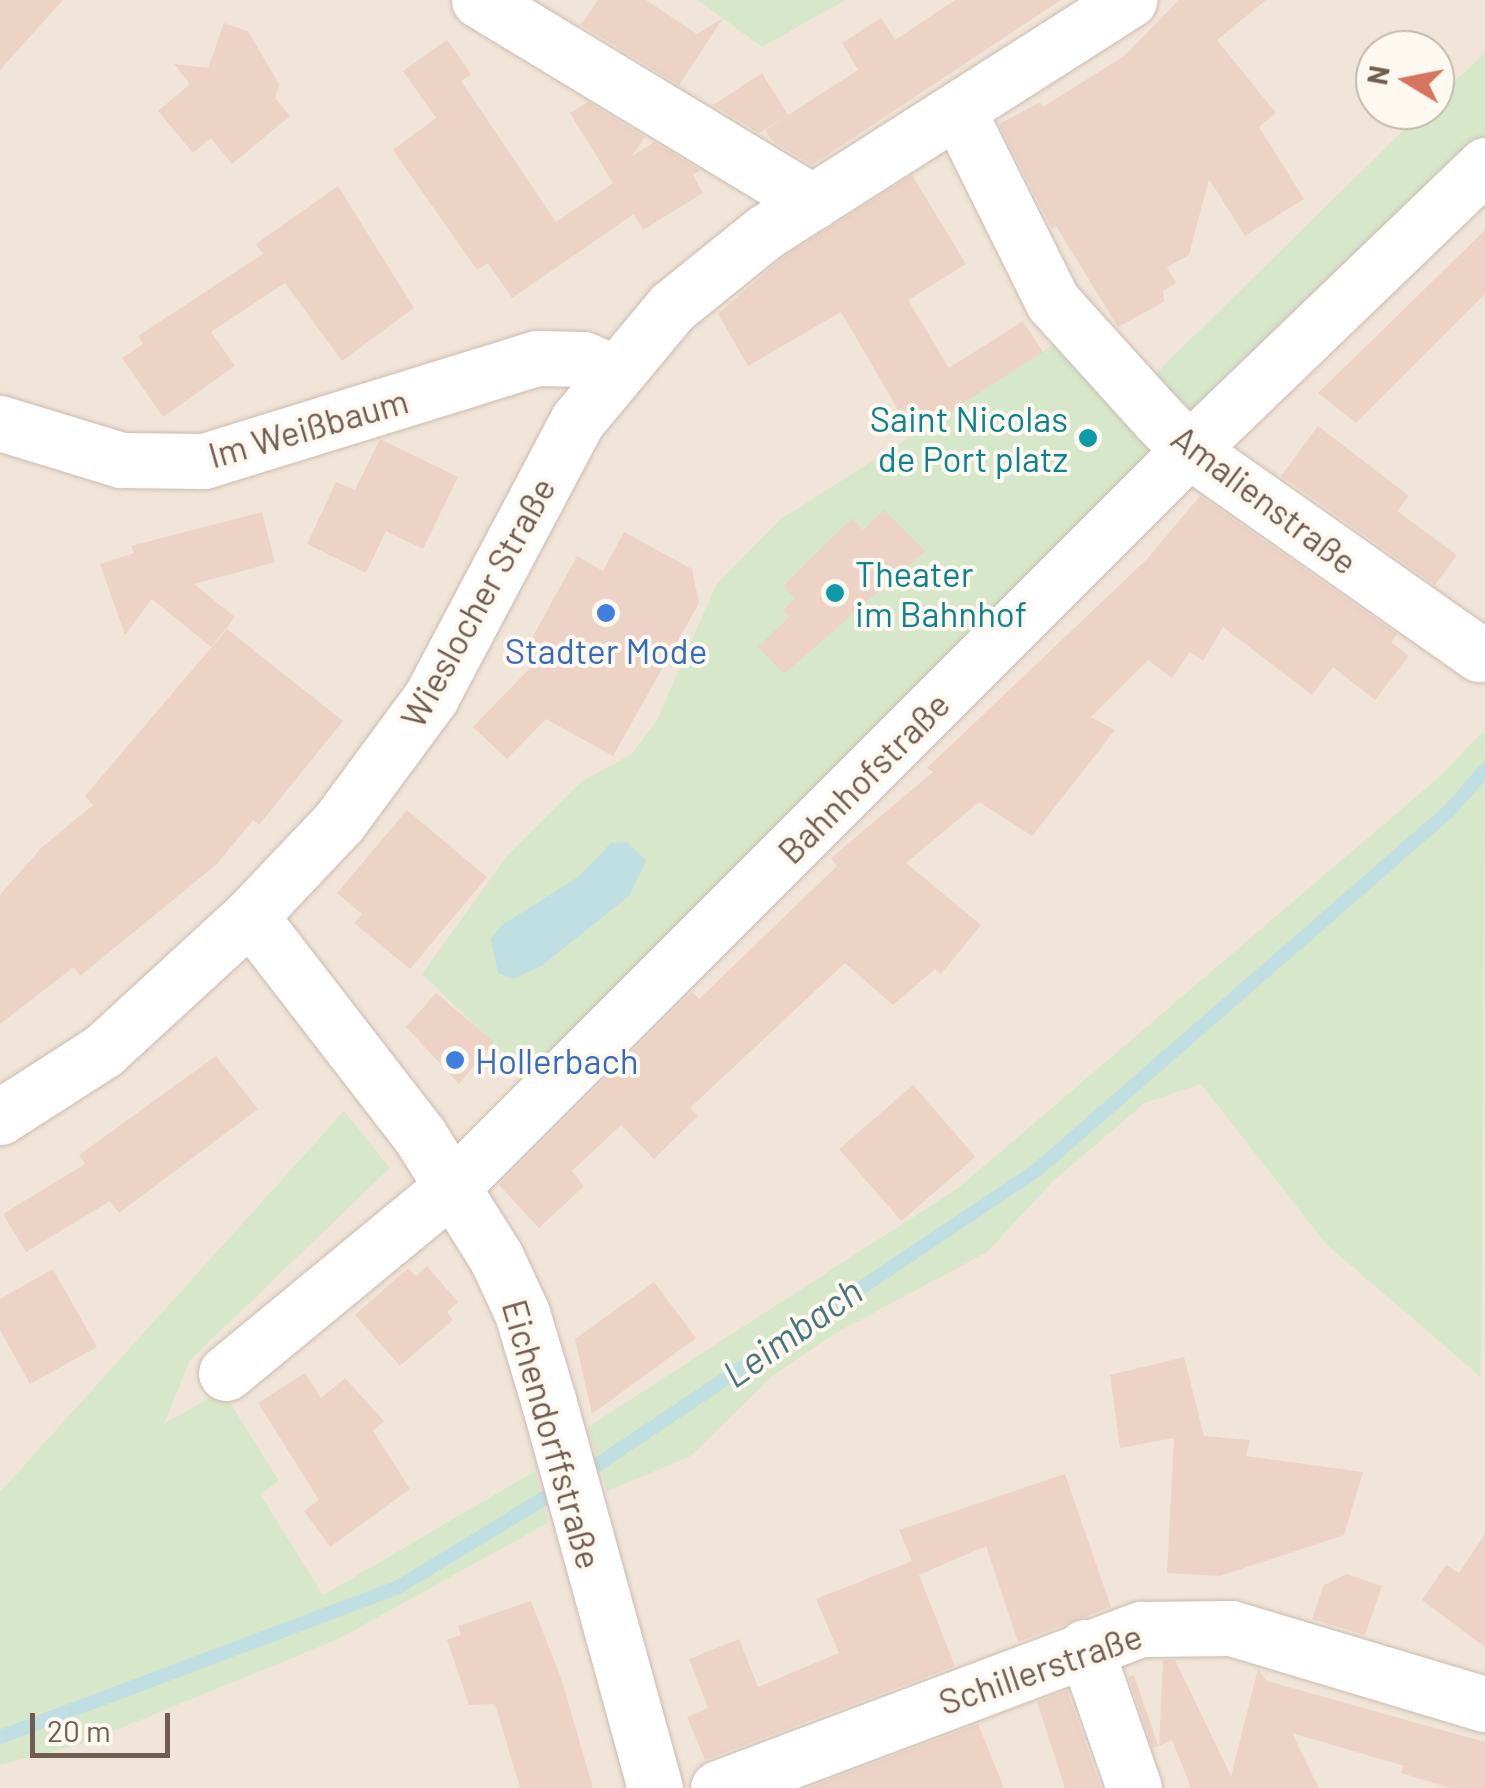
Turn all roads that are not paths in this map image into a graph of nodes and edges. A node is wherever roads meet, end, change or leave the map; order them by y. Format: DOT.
graph roads {
  1 [pos="479,0"];
  2 [pos="1128,0"];
  3 [pos="958,111"];
  4 [pos="1485,165"];
  5 [pos="813,202"];
  6 [pos="614,372"];
  7 [pos="0,423"];
  8 [pos="1189,450"];
  9 [pos="1479,654"];
  10 [pos="250,916"];
  11 [pos="0,1117"];
  12 [pos="453,1186"];
  13 [pos="226,1374"];
  14 [pos="1085,1647"];
  15 [pos="1485,1704"];
  16 [pos="655,1788"];
  17 [pos="718,1788"];
  18 [pos="1134,1788"];
  1 -- 5 [label="street"];
  2 -- 3 [label="street, Wieslocher Straße"];
  3 -- 5 [label="street, Wieslocher Straße"];
  3 -- 8 [label="street, Amalienstraße"];
  4 -- 8 [label="street, Bahnhofstraße"];
  5 -- 6 [label="street, Wieslocher Straße"];
  6 -- 7 [label="street, Im Weißbaum"];
  6 -- 10 [label="street, Wieslocher Straße"];
  8 -- 9 [label="street, Amalienstraße"];
  8 -- 12 [label="street, Bahnhofstraße"];
  10 -- 11 [label="street, Wieslocher Straße"];
  10 -- 12 [label="street, Eichendorffstraße"];
  12 -- 13 [label="street, Bahnhofstraße"];
  12 -- 16 [label="street, Eichendorffstraße"];
  14 -- 15 [label="street, Schillerstraße"];
  14 -- 17 [label="street, Schillerstraße"];
  14 -- 18 [label="street"];
}
